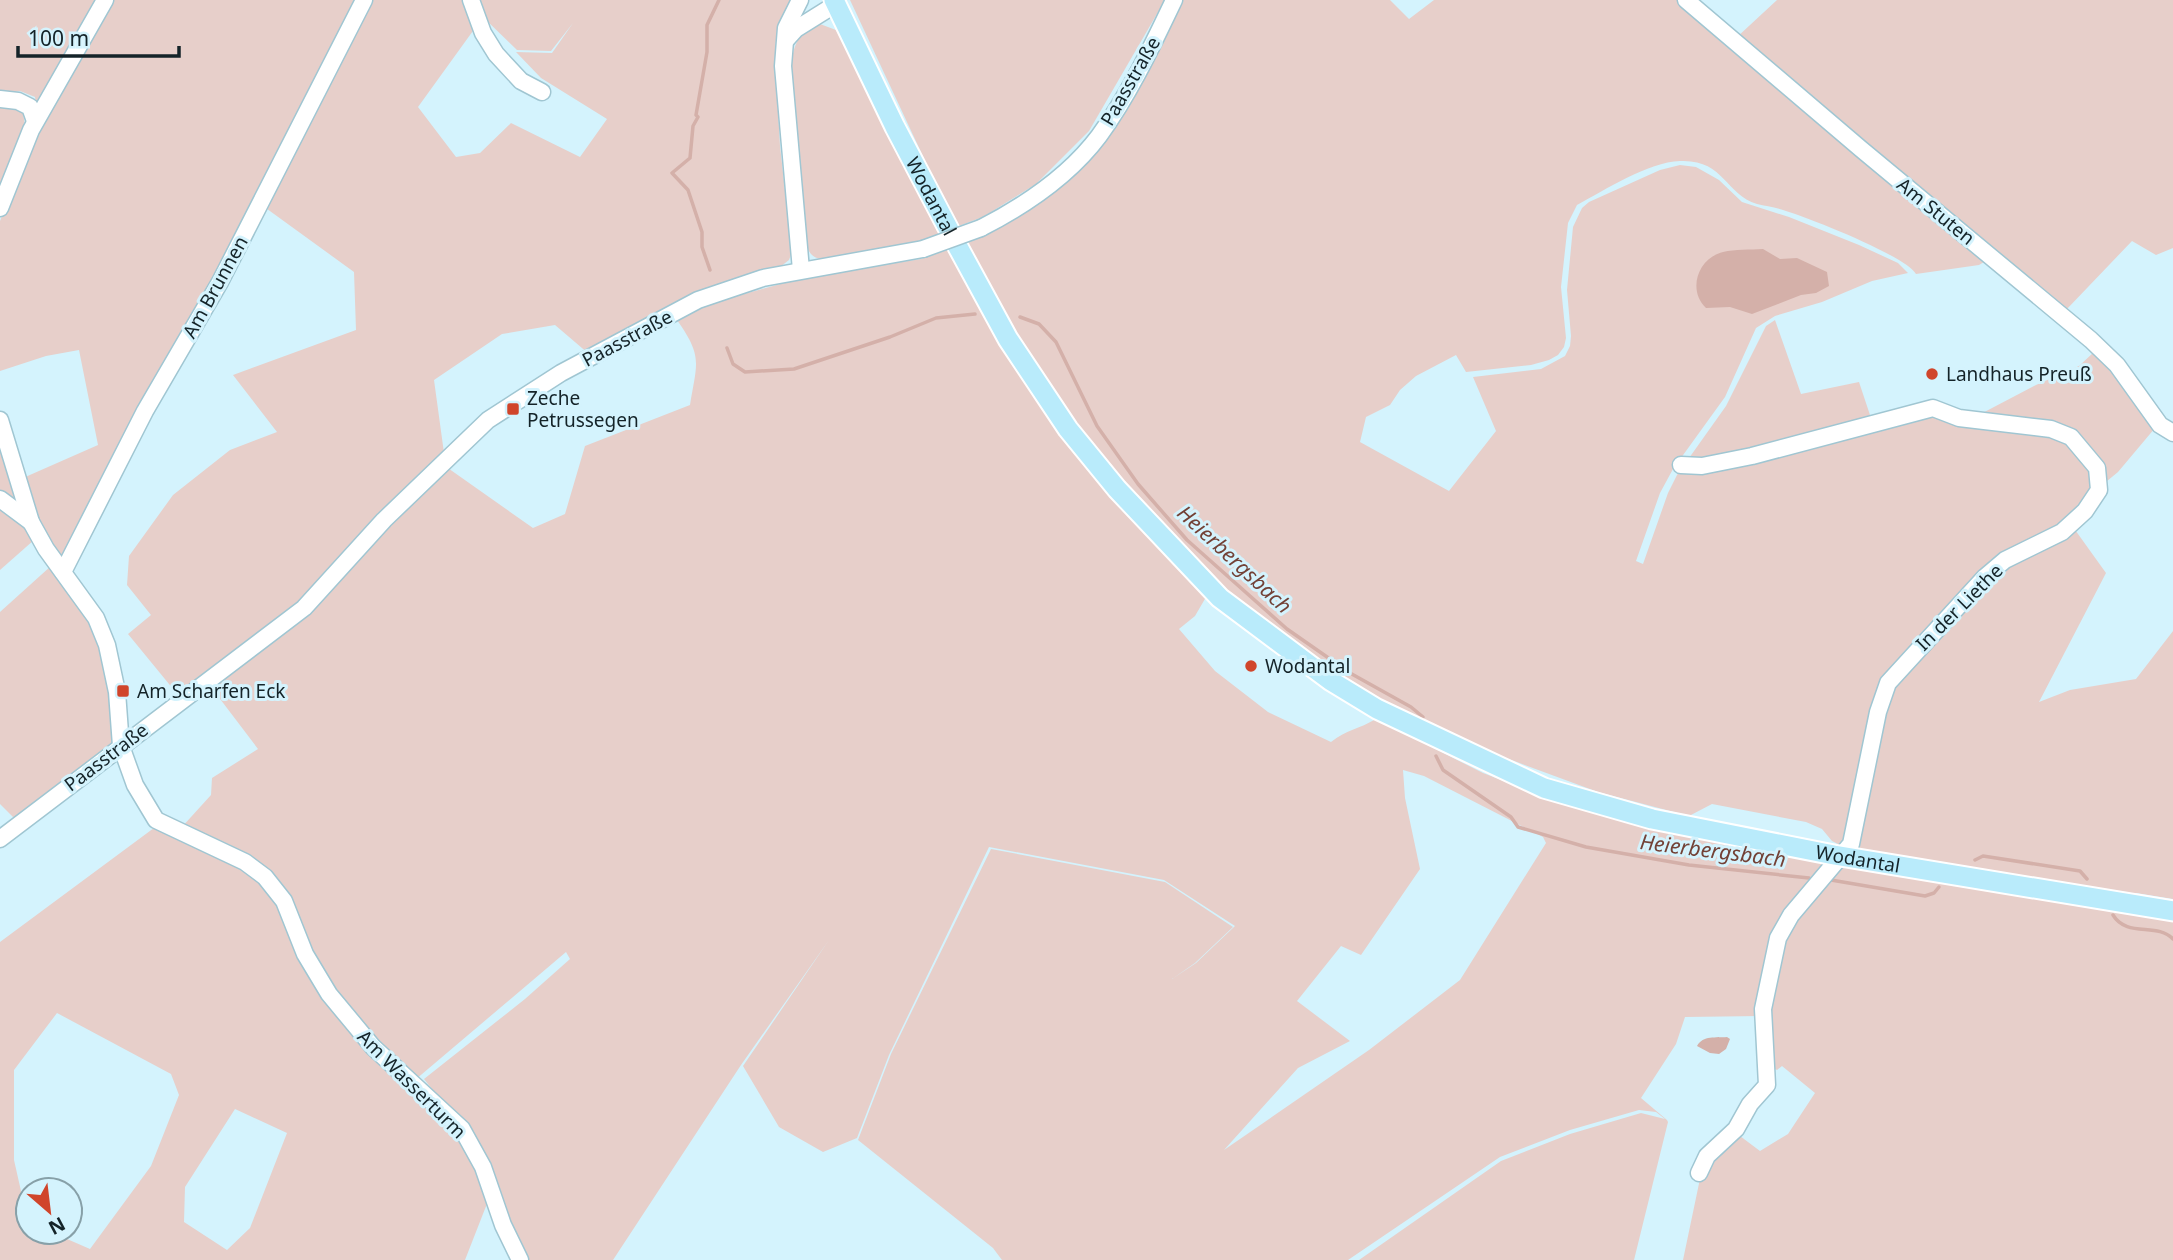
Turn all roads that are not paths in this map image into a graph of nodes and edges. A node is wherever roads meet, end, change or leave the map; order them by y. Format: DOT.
graph roads {
  1 [pos="364,0"];
  2 [pos="471,0"];
  3 [pos="1174,0"];
  4 [pos="1686,0"];
  5 [pos="802,2"];
  6 [pos="835,2"];
  7 [pos="99,4"];
  8 [pos="787,39"];
  9 [pos="542,92"];
  10 [pos="0,99"];
  11 [pos="35,121"];
  12 [pos="0,208"];
  13 [pos="801,270"];
  14 [pos="0,420"];
  15 [pos="2173,433"];
  16 [pos="1681,465"];
  17 [pos="0,499"];
  18 [pos="31,522"];
  19 [pos="62,572"];
  20 [pos="121,746"];
  21 [pos="0,839"];
  22 [pos="1839,856"];
  23 [pos="2173,911"];
  24 [pos="1699,1173"];
  25 [pos="520,1260"];
  1 -- 19 [label="street, Am Brunnen"];
  2 -- 9 [label="street"];
  3 -- 13 [label="street, Paasstraße, bridge"];
  4 -- 15 [label="street, Am Stuten"];
  5 -- 8 [label="street"];
  6 -- 8 [label="street, Wodantal"];
  6 -- 22 [label="main road, Wodantal"];
  7 -- 11 [label="street"];
  8 -- 13 [label="street"];
  10 -- 11 [label="street"];
  11 -- 12 [label="street"];
  13 -- 20 [label="street, Paasstraße"];
  14 -- 18 [label="street"];
  16 -- 22 [label="street, In der Liethe"];
  17 -- 18 [label="street"];
  18 -- 19 [label="street, Am Wasserturm"];
  19 -- 20 [label="street, Am Wasserturm"];
  20 -- 21 [label="street, Paasstraße"];
  20 -- 25 [label="street, Am Wasserturm"];
  22 -- 23 [label="main road, Wodantal"];
  22 -- 24 [label="street, In der Liethe"];
}
